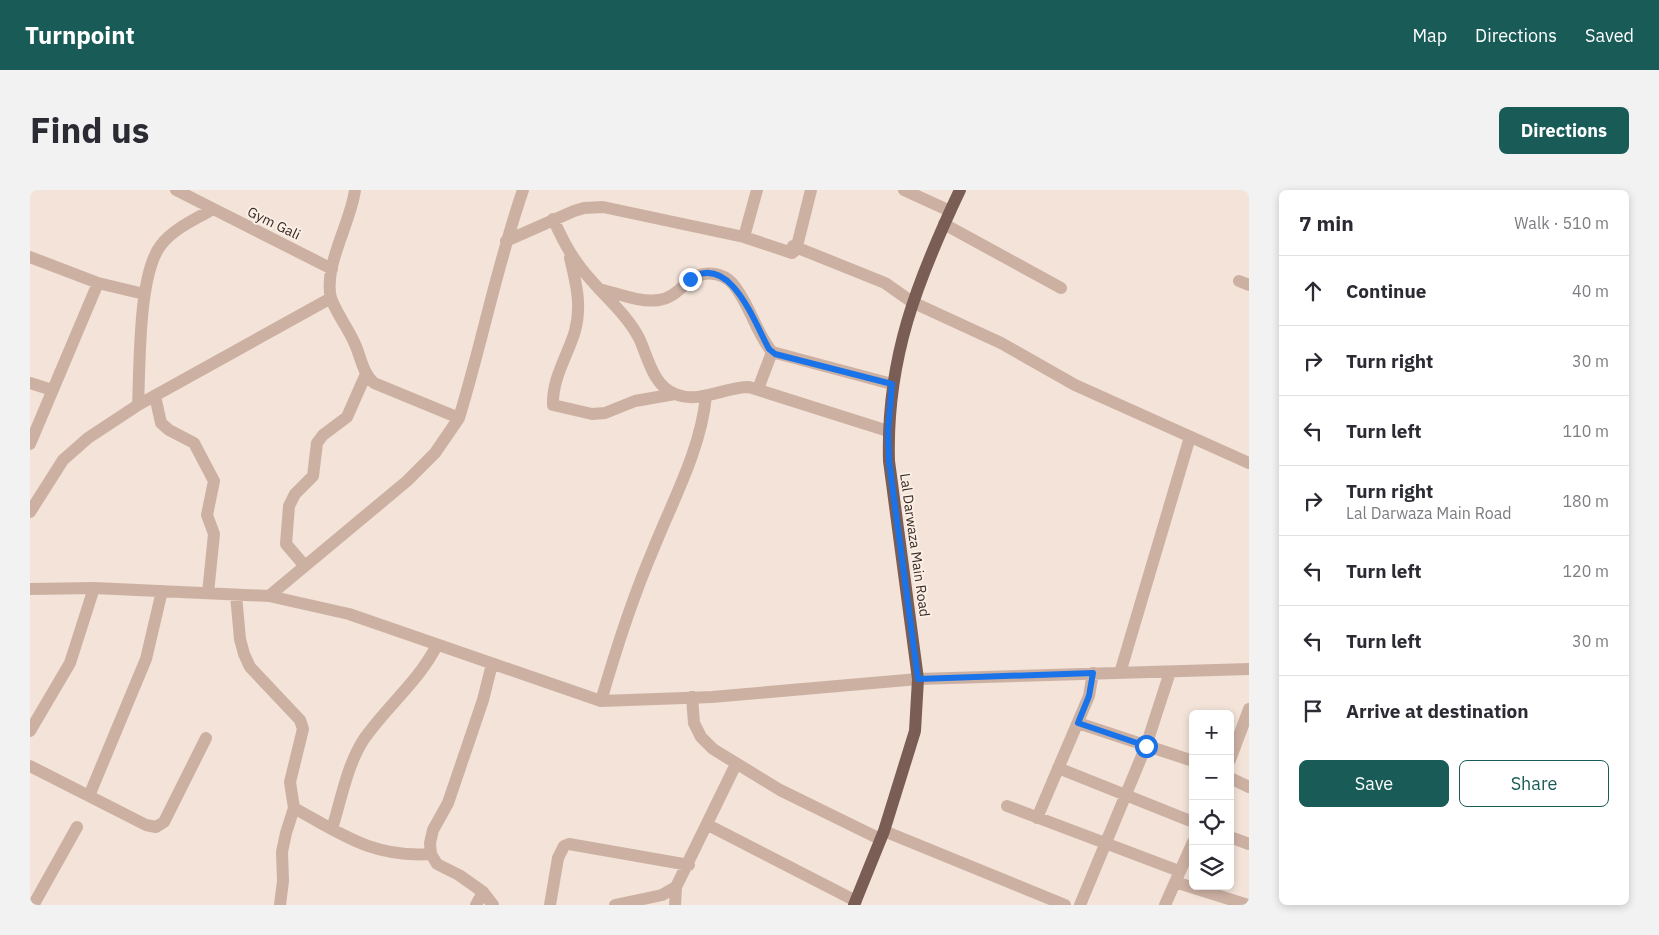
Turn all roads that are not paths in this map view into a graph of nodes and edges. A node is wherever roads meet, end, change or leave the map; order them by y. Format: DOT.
graph roads {
  1 [pos="176,190"];
  2 [pos="355,190"];
  3 [pos="523,190"];
  4 [pos="757,190"];
  5 [pos="811,190"];
  6 [pos="904,190"];
  7 [pos="960,190"];
  8 [pos="211,210"];
  9 [pos="950,211"];
  10 [pos="553,219"];
  11 [pos="944,224"];
  12 [pos="744,237"];
  13 [pos="506,241"];
  14 [pos="795,247"];
  15 [pos="569,253"];
  16 [pos="30,256"];
  17 [pos="332,269"];
  18 [pos="98,283"];
  19 [pos="1061,288"];
  20 [pos="599,289"];
  21 [pos="144,294"];
  22 [pos="332,298"];
  23 [pos="912,302"];
  24 [pos="772,352"];
  25 [pos="366,374"];
  26 [pos="30,383"];
  27 [pos="892,384"];
  28 [pos="758,389"];
  29 [pos="52,390"];
  30 [pos="675,394"];
  31 [pos="154,396"];
  32 [pos="706,396"];
  33 [pos="138,405"];
  34 [pos="459,418"];
  35 [pos="888,431"];
  36 [pos="1190,437"];
  37 [pos="30,444"];
  38 [pos="1249,463"];
  39 [pos="30,512"];
  40 [pos="304,565"];
  41 [pos="94,588"];
  42 [pos="30,589"];
  43 [pos="162,591"];
  44 [pos="208,593"];
  45 [pos="236,594"];
  46 [pos="269,596"];
  47 [pos="437,645"];
  48 [pos="492,664"];
  49 [pos="1249,669"];
  50 [pos="1170,672"];
  51 [pos="1093,673"];
  52 [pos="1120,673"];
  53 [pos="918,679"];
  54 [pos="692,697"];
  55 [pos="602,701"];
  56 [pos="1248,716"];
  57 [pos="1078,723"];
  58 [pos="30,731"];
  59 [pos="206,738"];
  60 [pos="1146,746"];
  61 [pos="1232,755"];
  62 [pos="1189,760"];
  63 [pos="736,764"];
  64 [pos="30,766"];
  65 [pos="1058,768"];
  66 [pos="1234,780"];
  67 [pos="1249,787"];
  68 [pos="1126,794"];
  69 [pos="89,796"];
  70 [pos="1006,806"];
  71 [pos="294,808"];
  72 [pos="1037,818"];
  73 [pos="1189,820"];
  74 [pos="708,825"];
  75 [pos="77,828"];
  76 [pos="332,830"];
  77 [pos="882,835"];
  78 [pos="1234,838"];
  79 [pos="1106,844"];
  80 [pos="1249,844"];
  81 [pos="1192,845"];
  82 [pos="431,854"];
  83 [pos="689,866"];
  84 [pos="1177,876"];
  85 [pos="676,887"];
  86 [pos="483,892"];
  87 [pos="36,902"];
  88 [pos="855,903"];
  89 [pos="280,905"];
  90 [pos="476,905"];
  91 [pos="493,905"];
  92 [pos="550,905"];
  93 [pos="614,905"];
  94 [pos="675,905"];
  95 [pos="1066,905"];
  96 [pos="1080,905"];
  97 [pos="1166,905"];
  98 [pos="1248,905"];
  1 -- 8 [label="street, Gym Gali"];
  2 -- 17 [label="street"];
  3 -- 13 [label="street"];
  4 -- 12 [label="street"];
  5 -- 14 [label="street"];
  6 -- 9 [label="street"];
  7 -- 9 [label="main road, Lal Darwaza Main Road"];
  8 -- 17 [label="street, Gym Gali"];
  8 -- 21 [label="street"];
  9 -- 11 [label="main road, Lal Darwaza Main Road"];
  10 -- 12 [label="street"];
  10 -- 13 [label="street"];
  10 -- 15 [label="street"];
  11 -- 19 [label="street"];
  11 -- 23 [label="main road, Lal Darwaza Main Road"];
  12 -- 14 [label="street"];
  13 -- 34 [label="street"];
  14 -- 23 [label="street"];
  15 -- 20 [label="street"];
  15 -- 30 [label="street"];
  16 -- 18 [label="street"];
  17 -- 22 [label="street"];
  18 -- 21 [label="street"];
  18 -- 29 [label="street"];
  20 -- 24 [label="street"];
  20 -- 30 [label="street"];
  21 -- 33 [label="street"];
  22 -- 25 [label="street"];
  22 -- 31 [label="street"];
  23 -- 27 [label="main road, Lal Darwaza Main Road"];
  23 -- 36 [label="street"];
  24 -- 27 [label="street"];
  24 -- 28 [label="street"];
  25 -- 34 [label="street"];
  25 -- 40 [label="street"];
  26 -- 29 [label="street"];
  27 -- 35 [label="main road, Lal Darwaza Main Road"];
  28 -- 32 [label="street"];
  28 -- 35 [label="street"];
  29 -- 37 [label="street"];
  30 -- 32 [label="street"];
  31 -- 33 [label="street"];
  31 -- 44 [label="street"];
  32 -- 55 [label="street"];
  33 -- 39 [label="street"];
  34 -- 40 [label="street"];
  35 -- 53 [label="main road, Lal Darwaza Main Road"];
  36 -- 38 [label="street"];
  36 -- 52 [label="street"];
  40 -- 46 [label="street"];
  41 -- 42 [label="street"];
  41 -- 43 [label="street"];
  41 -- 58 [label="street"];
  43 -- 44 [label="street"];
  43 -- 69 [label="street"];
  44 -- 45 [label="street"];
  45 -- 46 [label="street"];
  45 -- 71 [label="street"];
  46 -- 47 [label="street"];
  47 -- 48 [label="street"];
  47 -- 76 [label="street"];
  48 -- 55 [label="street"];
  48 -- 82 [label="street"];
  49 -- 50 [label="street"];
  50 -- 52 [label="street"];
  50 -- 60 [label="street"];
  51 -- 52 [label="street"];
  51 -- 53 [label="street"];
  51 -- 57 [label="street"];
  53 -- 54 [label="street"];
  53 -- 77 [label="main road, Lal Darwaza Main Road"];
  54 -- 55 [label="street"];
  54 -- 63 [label="street"];
  56 -- 61 [label="street"];
  57 -- 60 [label="street"];
  57 -- 65 [label="street"];
  59 -- 69 [label="street"];
  60 -- 62 [label="street"];
  60 -- 68 [label="street"];
  63 -- 74 [label="street"];
  63 -- 77 [label="street"];
  64 -- 69 [label="street"];
  65 -- 68 [label="street"];
  65 -- 72 [label="street"];
  66 -- 67 [label="street"];
  68 -- 73 [label="street"];
  68 -- 79 [label="street"];
  70 -- 72 [label="street"];
  71 -- 76 [label="street"];
  71 -- 89 [label="street"];
  72 -- 79 [label="street"];
  74 -- 83 [label="street"];
  74 -- 88 [label="street"];
  75 -- 87 [label="street"];
  76 -- 82 [label="street"];
  77 -- 88 [label="main road, Lal Darwaza Main Road"];
  77 -- 95 [label="street"];
  78 -- 80 [label="street"];
  79 -- 84 [label="street"];
  79 -- 96 [label="street"];
  81 -- 84 [label="street"];
  82 -- 86 [label="street"];
  83 -- 85 [label="street"];
  83 -- 92 [label="street"];
  84 -- 97 [label="street"];
  84 -- 98 [label="street"];
  85 -- 93 [label="street"];
  85 -- 94 [label="street"];
  86 -- 90 [label="street"];
  86 -- 91 [label="street"];
}
